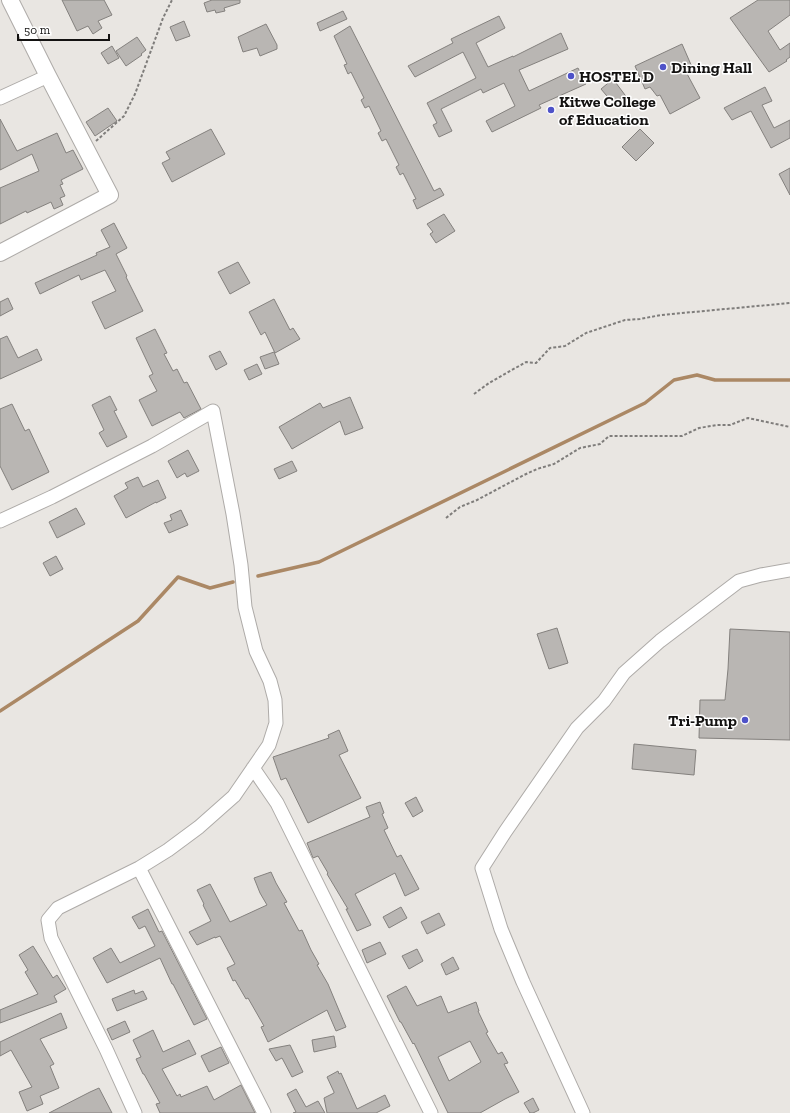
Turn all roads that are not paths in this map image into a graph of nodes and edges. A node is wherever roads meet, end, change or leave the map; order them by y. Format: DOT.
graph roads {
  1 [pos="10,0"];
  2 [pos="48,76"];
  3 [pos="0,98"];
  4 [pos="0,254"];
  5 [pos="0,521"];
  6 [pos="790,570"];
  7 [pos="253,768"];
  8 [pos="139,868"];
  9 [pos="135,1113"];
  10 [pos="264,1113"];
  11 [pos="431,1113"];
  12 [pos="583,1113"];
  1 -- 2 [label="street"];
  2 -- 3 [label="street"];
  2 -- 4 [label="street"];
  5 -- 7 [label="street"];
  6 -- 12 [label="street"];
  7 -- 8 [label="street"];
  7 -- 11 [label="street"];
  8 -- 9 [label="street"];
  8 -- 10 [label="street"];
}
